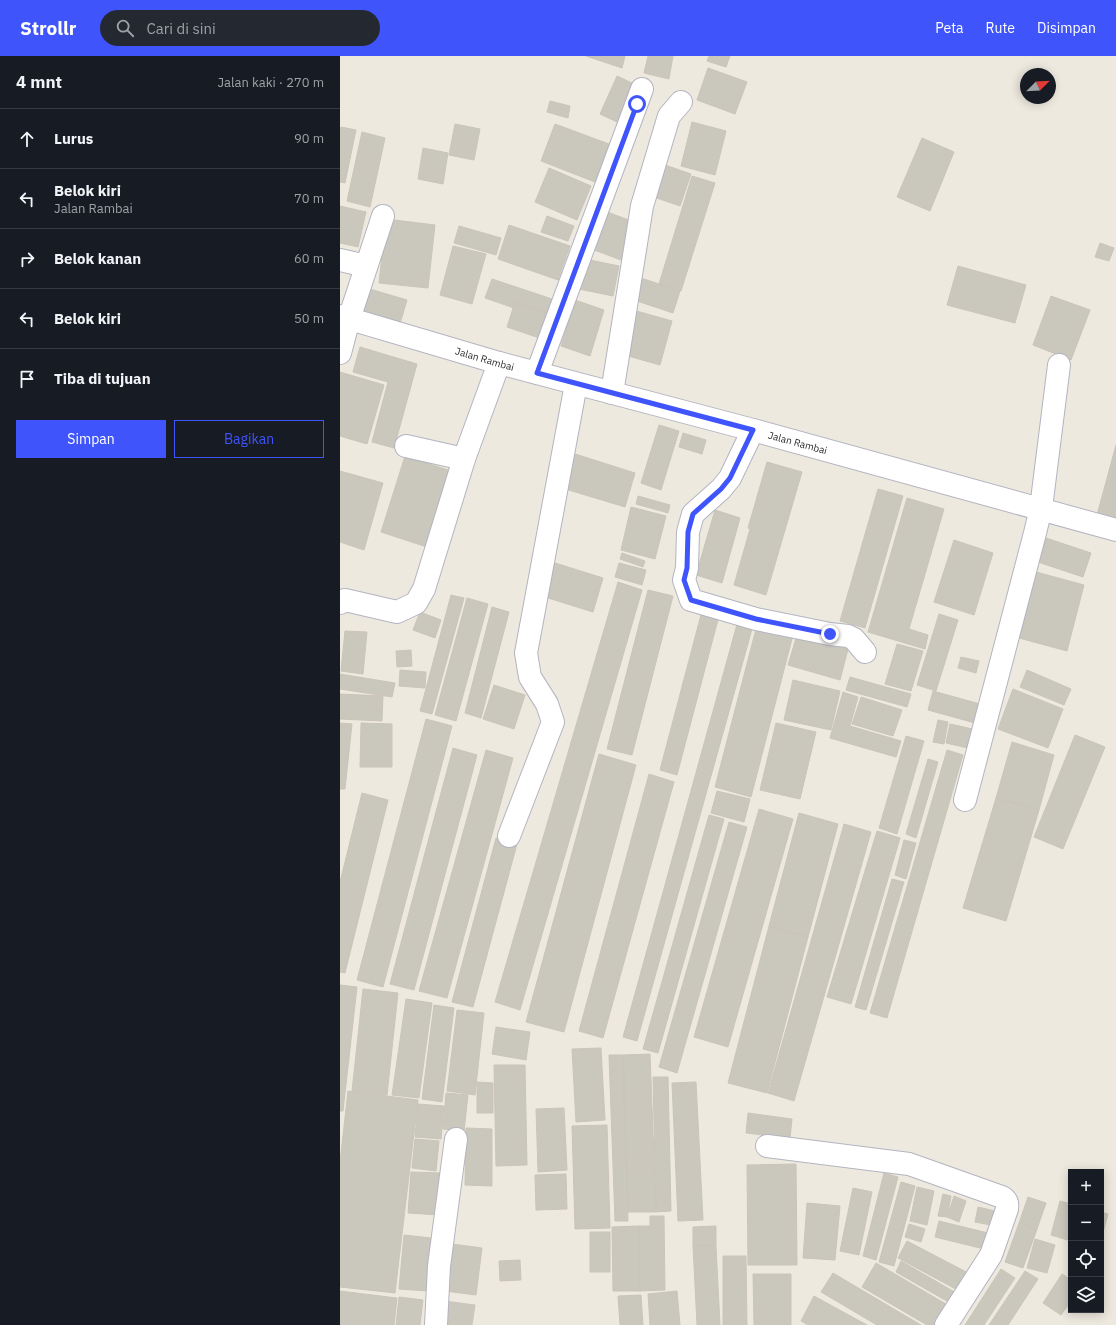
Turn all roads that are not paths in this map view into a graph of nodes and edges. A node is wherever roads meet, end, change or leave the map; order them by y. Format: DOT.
graph roads {
  1 [pos="642,89"];
  2 [pos="681,102"];
  3 [pos="383,216"];
  4 [pos="340,260"];
  5 [pos="366,266"];
  6 [pos="344,318"];
  7 [pos="340,353"];
  8 [pos="498,363"];
  9 [pos="1059,365"];
  10 [pos="537,373"];
  11 [pos="576,384"];
  12 [pos="612,393"];
  13 [pos="753,430"];
  14 [pos="406,446"];
  15 [pos="464,460"];
  16 [pos="1041,508"];
  17 [pos="1116,530"];
  18 [pos="340,603"];
  19 [pos="864,652"];
  20 [pos="965,800"];
  21 [pos="509,836"];
  22 [pos="456,1139"];
  23 [pos="767,1146"];
  24 [pos="436,1325"];
  25 [pos="946,1325"];
  1 -- 10 [label="street"];
  2 -- 12 [label="street"];
  3 -- 5 [label="street"];
  4 -- 5 [label="street"];
  5 -- 6 [label="street"];
  6 -- 7 [label="street"];
  6 -- 8 [label="street, Jalan Rambai"];
  8 -- 10 [label="street, Jalan Rambai"];
  8 -- 15 [label="street"];
  9 -- 16 [label="street"];
  10 -- 11 [label="street, Jalan Rambai"];
  11 -- 12 [label="street, Jalan Rambai"];
  11 -- 21 [label="street"];
  12 -- 13 [label="street, Jalan Rambai"];
  13 -- 16 [label="street, Jalan Rambai"];
  13 -- 19 [label="street"];
  14 -- 15 [label="street"];
  15 -- 18 [label="street"];
  16 -- 17 [label="street, Jalan Rambai"];
  16 -- 20 [label="street"];
  22 -- 24 [label="street"];
  23 -- 25 [label="street"];
}
